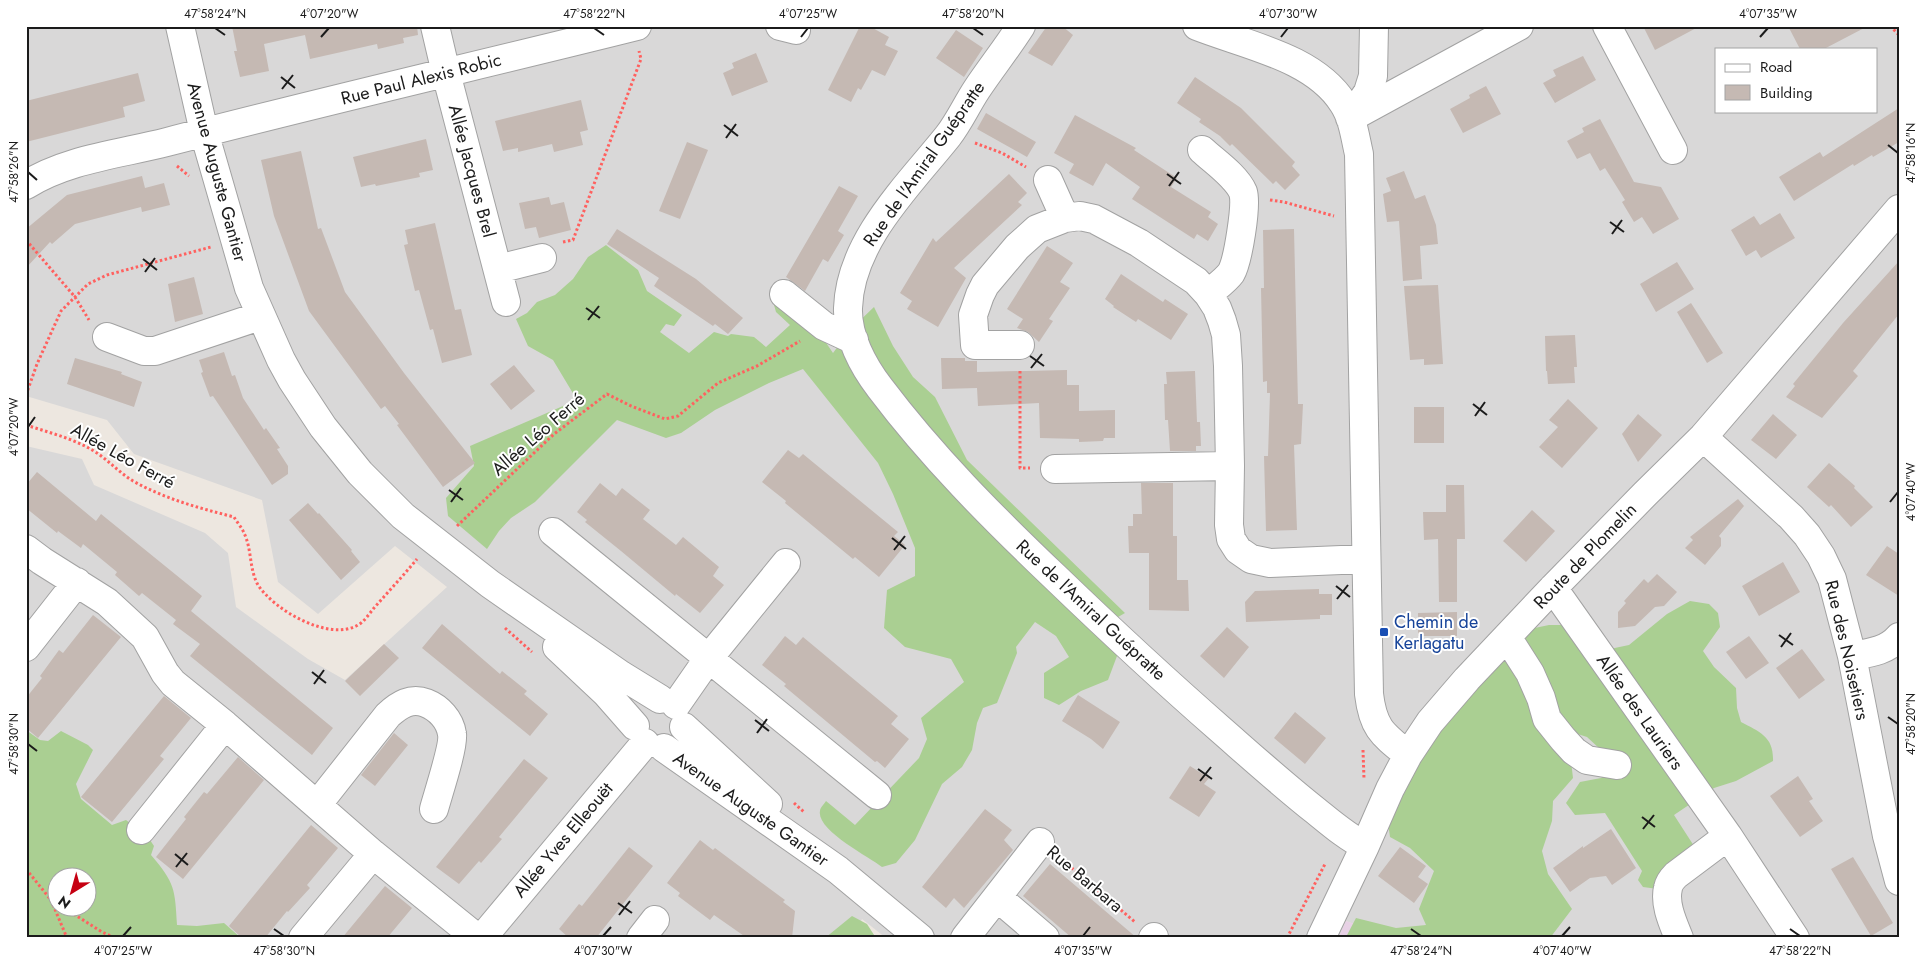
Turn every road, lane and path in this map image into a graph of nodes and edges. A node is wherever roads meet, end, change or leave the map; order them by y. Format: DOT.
graph roads {
  1 [pos="180,26"];
  2 [pos="436,26"];
  3 [pos="1020,26"];
  4 [pos="1197,26"];
  5 [pos="1374,26"];
  6 [pos="1519,26"];
  7 [pos="1607,26"];
  8 [pos="1890,26"];
  9 [pos="635,27"];
  10 [pos="1899,35"];
  11 [pos="446,73"];
  12 [pos="1350,118"];
  13 [pos="204,132"];
  14 [pos="950,133"];
  15 [pos="1202,150"];
  16 [pos="1673,150"];
  17 [pos="1048,180"];
  18 [pos="26,185"];
  19 [pos="1244,208"];
  20 [pos="1899,209"];
  21 [pos="1359,215"];
  22 [pos="1065,218"];
  23 [pos="26,240"];
  24 [pos="212,247"];
  25 [pos="542,258"];
  26 [pos="498,269"];
  27 [pos="784,294"];
  28 [pos="1208,294"];
  29 [pos="74,297"];
  30 [pos="506,302"];
  31 [pos="260,316"];
  32 [pos="824,326"];
  33 [pos="106,337"];
  34 [pos="854,340"];
  35 [pos="1020,345"];
  36 [pos="26,395"];
  37 [pos="26,425"];
  38 [pos="1703,437"];
  39 [pos="1230,466"];
  40 [pos="1055,469"];
  41 [pos="553,532"];
  42 [pos="445,534"];
  43 [pos="463,534"];
  44 [pos="26,549"];
  45 [pos="1365,559"];
  46 [pos="786,563"];
  47 [pos="77,582"];
  48 [pos="490,584"];
  49 [pos="1553,588"];
  50 [pos="30,636"];
  51 [pos="1507,637"];
  52 [pos="1899,637"];
  53 [pos="1852,656"];
  54 [pos="708,659"];
  55 [pos="673,710"];
  56 [pos="225,724"];
  57 [pos="648,739"];
  58 [pos="1408,755"];
  59 [pos="1617,765"];
  60 [pos="877,796"];
  61 [pos="317,805"];
  62 [pos="434,809"];
  63 [pos="141,830"];
  64 [pos="1728,836"];
  65 [pos="1040,842"];
  66 [pos="1365,846"];
  67 [pos="373,854"];
  68 [pos="26,869"];
  69 [pos="838,870"];
  70 [pos="1899,881"];
  71 [pos="48,896"];
  72 [pos="997,897"];
  73 [pos="58,916"];
  74 [pos="77,916"];
  75 [pos="1153,937"];
  76 [pos="67,938"];
  77 [pos="115,938"];
  78 [pos="303,938"];
  79 [pos="477,938"];
  80 [pos="482,938"];
  81 [pos="920,938"];
  82 [pos="965,938"];
  83 [pos="1045,938"];
  84 [pos="1321,938"];
  85 [pos="1679,938"];
  86 [pos="1795,938"];
  1 -- 13 [label="street, Avenue Auguste Gantier"];
  2 -- 11 [label="street, Allée Jacques Brel"];
  3 -- 14 [label="street, Rue de l'Amiral Guépratte"];
  4 -- 12 [label="street"];
  5 -- 12 [label="street"];
  6 -- 12 [label="street"];
  7 -- 16 [label="street"];
  8 -- 10 [label="path"];
  9 -- 11 [label="street, Rue Paul Alexis Robic"];
  9 -- 25 [label="path"];
  11 -- 13 [label="street, Rue Paul Alexis Robic"];
  11 -- 26 [label="street, Allée Jacques Brel"];
  12 -- 21 [label="street"];
  13 -- 18 [label="street, Rue Paul Alexis Robic"];
  13 -- 31 [label="street, Avenue Auguste Gantier"];
  14 -- 17 [label="path"];
  14 -- 34 [label="street, Rue de l'Amiral Guépratte"];
  15 -- 19 [label="street"];
  17 -- 22 [label="street"];
  19 -- 21 [label="path"];
  19 -- 28 [label="street"];
  20 -- 38 [label="street, Route de Plomelin"];
  21 -- 45 [label="street"];
  22 -- 28 [label="street"];
  22 -- 35 [label="street"];
  23 -- 29 [label="path"];
  24 -- 29 [label="path"];
  25 -- 26 [label="street"];
  26 -- 30 [label="street, Allée Jacques Brel"];
  27 -- 32 [label="street"];
  28 -- 39 [label="street"];
  29 -- 33 [label="path"];
  29 -- 36 [label="path"];
  31 -- 33 [label="street"];
  31 -- 42 [label="street, Avenue Auguste Gantier"];
  32 -- 34 [label="street"];
  32 -- 42 [label="path, Allée Léo Ferré"];
  34 -- 66 [label="street, Rue de l'Amiral Guépratte"];
  35 -- 40 [label="path"];
  37 -- 42 [label="path, Allée Léo Ferré"];
  38 -- 49 [label="street, Route de Plomelin"];
  38 -- 53 [label="street, Rue des Noisetiers"];
  39 -- 40 [label="street"];
  39 -- 45 [label="street"];
  41 -- 54 [label="street"];
  42 -- 43 [label="path"];
  42 -- 48 [label="street, Avenue Auguste Gantier"];
  44 -- 47 [label="street"];
  45 -- 58 [label="street"];
  46 -- 54 [label="street"];
  47 -- 50 [label="street"];
  47 -- 56 [label="street"];
  48 -- 55 [label="street, Avenue Auguste Gantier"];
  48 -- 57 [label="street, Avenue Auguste Gantier"];
  49 -- 51 [label="street, Route de Plomelin"];
  49 -- 64 [label="street, Allée des Lauriers"];
  51 -- 58 [label="street, Route de Plomelin"];
  51 -- 59 [label="street"];
  52 -- 53 [label="street"];
  53 -- 70 [label="street, Rue des Noisetiers"];
  54 -- 55 [label="street"];
  54 -- 60 [label="street"];
  55 -- 57 [label="street"];
  55 -- 57 [label="street"];
  55 -- 69 [label="street, Avenue Auguste Gantier"];
  56 -- 61 [label="street"];
  56 -- 63 [label="street"];
  57 -- 69 [label="street, Avenue Auguste Gantier"];
  57 -- 80 [label="street, Allée Yves Elleouët"];
  58 -- 66 [label="street, Route de Plomelin"];
  61 -- 62 [label="street"];
  61 -- 67 [label="street"];
  64 -- 85 [label="street"];
  64 -- 86 [label="street, Allée des Lauriers"];
  65 -- 72 [label="street, Rue Barbara"];
  65 -- 75 [label="path, Rue Barbara"];
  66 -- 84 [label="street, Route de Plomelin"];
  67 -- 78 [label="street"];
  67 -- 79 [label="street"];
  68 -- 71 [label="path"];
  69 -- 81 [label="street, Avenue Auguste Gantier"];
  72 -- 82 [label="street, Rue Barbara"];
  72 -- 83 [label="street"];
  73 -- 76 [label="path"];
  74 -- 77 [label="path"];
}
